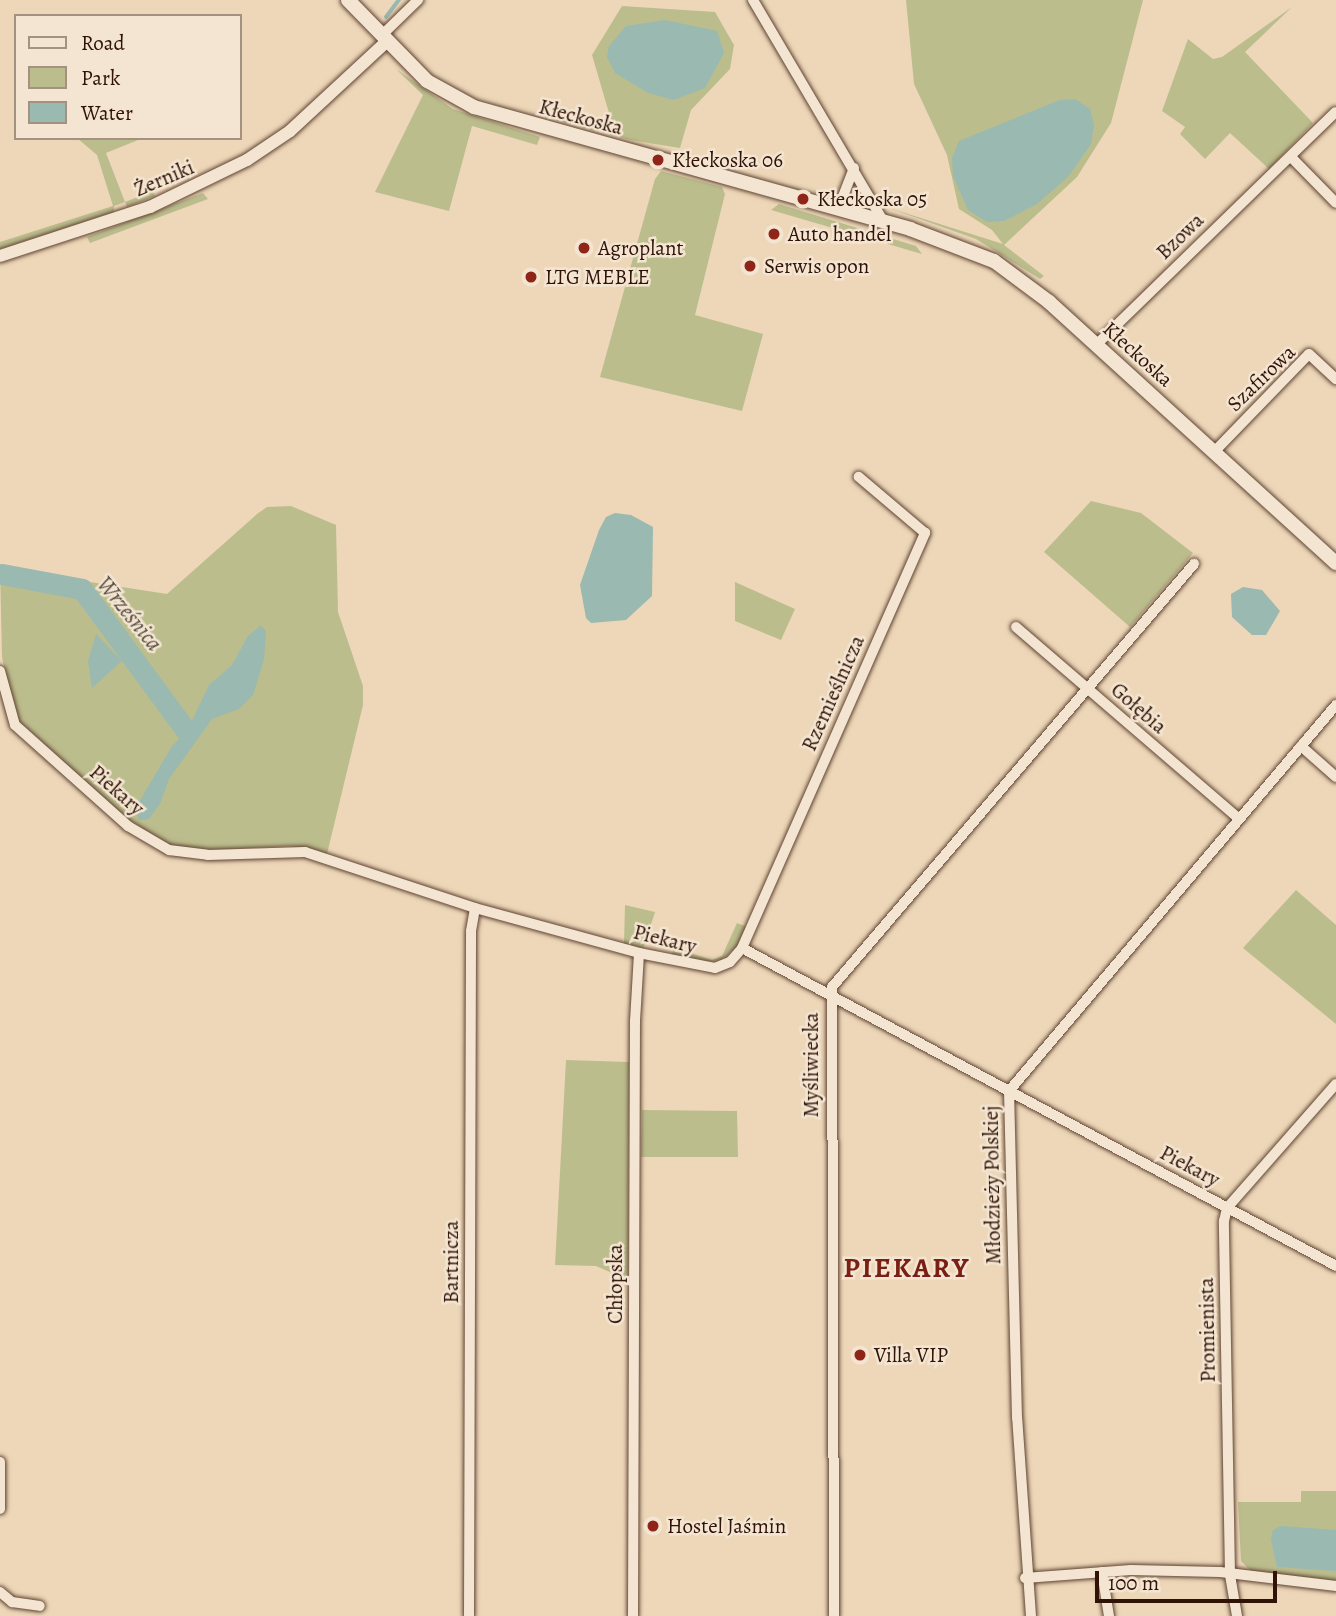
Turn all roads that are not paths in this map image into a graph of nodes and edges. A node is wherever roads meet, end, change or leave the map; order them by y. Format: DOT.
graph roads {
  1 [pos="348,0"];
  2 [pos="418,0"];
  3 [pos="753,0"];
  4 [pos="383,39"];
  5 [pos="1336,112"];
  6 [pos="1291,157"];
  7 [pos="854,168"];
  8 [pos="1336,203"];
  9 [pos="838,209"];
  10 [pos="884,222"];
  11 [pos="0,257"];
  12 [pos="1096,345"];
  13 [pos="1336,379"];
  14 [pos="1214,452"];
  15 [pos="859,477"];
  16 [pos="1336,563"];
  17 [pos="1194,564"];
  18 [pos="1016,626"];
  19 [pos="0,671"];
  20 [pos="1087,688"];
  21 [pos="1336,705"];
  22 [pos="1301,746"];
  23 [pos="1336,777"];
  24 [pos="1238,818"];
  25 [pos="475,908"];
  26 [pos="742,948"];
  27 [pos="639,953"];
  28 [pos="830,995"];
  29 [pos="1336,1084"];
  30 [pos="1009,1091"];
  31 [pos="1227,1208"];
  32 [pos="1336,1266"];
  33 [pos="0,1462"];
  34 [pos="0,1509"];
  35 [pos="1102,1572"];
  36 [pos="1230,1575"];
  37 [pos="1025,1578"];
  38 [pos="1336,1586"];
  39 [pos="0,1592"];
  40 [pos="40,1606"];
  41 [pos="469,1616"];
  42 [pos="634,1616"];
  43 [pos="834,1616"];
  44 [pos="1031,1616"];
  45 [pos="1109,1616"];
  46 [pos="1237,1616"];
  1 -- 4 [label="main road, Kłeckoska"];
  2 -- 4 [label="street"];
  3 -- 7 [label="street"];
  4 -- 9 [label="main road, Kłeckoska"];
  4 -- 11 [label="street, Żerniki"];
  5 -- 6 [label="street, Bzowa"];
  6 -- 8 [label="street"];
  6 -- 12 [label="street, Bzowa"];
  7 -- 9 [label="street"];
  7 -- 10 [label="street"];
  9 -- 10 [label="main road, Kłeckoska"];
  10 -- 12 [label="main road, Kłeckoska"];
  12 -- 14 [label="main road, Kłeckoska"];
  13 -- 14 [label="street, Szafirowa"];
  14 -- 16 [label="main road, Kłeckoska"];
  15 -- 26 [label="street, Rzemieślnicza"];
  17 -- 20 [label="street, Myśliwiecka"];
  18 -- 20 [label="street, Gołębia"];
  19 -- 25 [label="street, Piekary"];
  20 -- 24 [label="street, Gołębia"];
  20 -- 28 [label="street, Myśliwiecka"];
  21 -- 22 [label="street, Młodzieży Polskiej"];
  22 -- 23 [label="street"];
  22 -- 24 [label="street, Młodzieży Polskiej"];
  24 -- 30 [label="street, Młodzieży Polskiej"];
  25 -- 27 [label="street, Piekary"];
  25 -- 41 [label="street, Bartnicza"];
  26 -- 27 [label="street, Piekary"];
  26 -- 28 [label="street, Piekary"];
  27 -- 42 [label="street, Chłopska"];
  28 -- 30 [label="street, Piekary"];
  28 -- 43 [label="street, Myśliwiecka"];
  29 -- 31 [label="street"];
  30 -- 31 [label="street, Piekary"];
  30 -- 37 [label="street, Młodzieży Polskiej"];
  31 -- 32 [label="street, Piekary"];
  31 -- 36 [label="street, Promienista"];
  33 -- 34 [label="street"];
  35 -- 36 [label="street"];
  35 -- 37 [label="street"];
  35 -- 45 [label="street"];
  36 -- 38 [label="street"];
  36 -- 46 [label="street, Promienista"];
  37 -- 44 [label="street, Młodzieży Polskiej"];
  39 -- 40 [label="street"];
}
